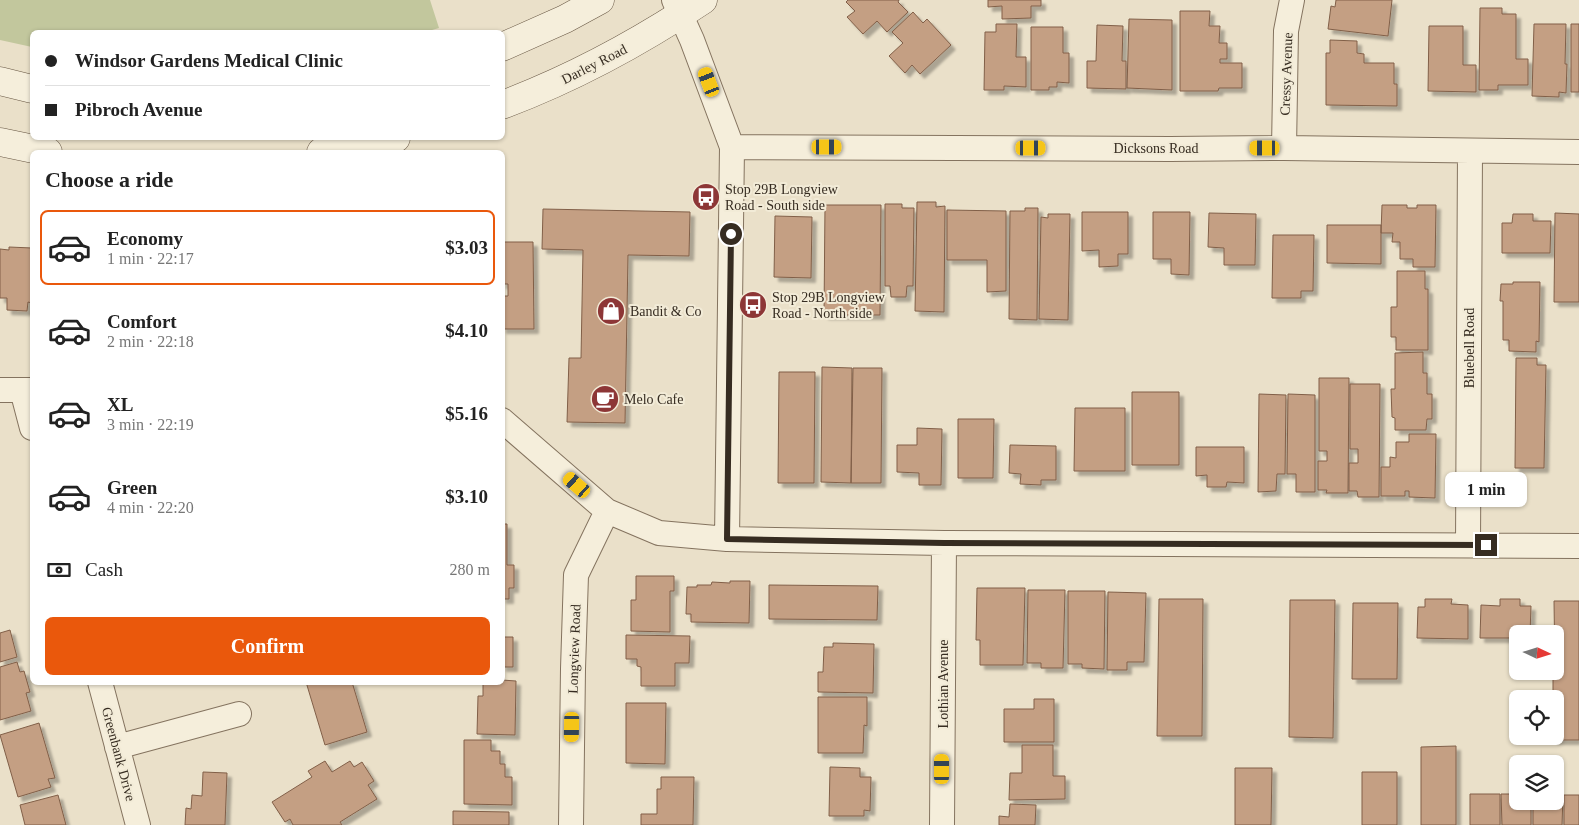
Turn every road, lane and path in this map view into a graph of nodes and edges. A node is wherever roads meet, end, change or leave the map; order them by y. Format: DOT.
graph roads {
  1 [pos="600,0"];
  2 [pos="1292,0"];
  3 [pos="686,5"];
  4 [pos="505,46"];
  5 [pos="0,81"];
  6 [pos="30,88"];
  7 [pos="505,104"];
  8 [pos="387,140"];
  9 [pos="0,142"];
  10 [pos="732,147"];
  11 [pos="1284,148"];
  12 [pos="38,150"];
  13 [pos="334,150"];
  14 [pos="1470,151"];
  15 [pos="1579,152"];
  16 [pos="18,390"];
  17 [pos="30,423"];
  18 [pos="505,423"];
  19 [pos="607,511"];
  20 [pos="727,539"];
  21 [pos="944,543"];
  22 [pos="1468,545"];
  23 [pos="1579,546"];
  24 [pos="101,685"];
  25 [pos="239,714"];
  26 [pos="117,747"];
  27 [pos="138,825"];
  28 [pos="571,825"];
  29 [pos="942,825"];
  1 -- 4 [label="main road"];
  2 -- 11 [label="street, Cressy Avenue"];
  3 -- 7 [label="main road, Darley Road"];
  3 -- 10 [label="street"];
  5 -- 6 [label="main road"];
  8 -- 13 [label="main road"];
  9 -- 12 [label="main road"];
  10 -- 11 [label="street, Dicksons Road"];
  10 -- 20 [label="street"];
  11 -- 14 [label="street, Dicksons Road"];
  14 -- 15 [label="street, Dicksons Road"];
  14 -- 22 [label="street, Bluebell Road"];
  16 -- 17 [label="street"];
  18 -- 19 [label="street"];
  19 -- 20 [label="street"];
  19 -- 28 [label="street, Longview Road"];
  20 -- 21 [label="street"];
  21 -- 22 [label="street"];
  21 -- 29 [label="street, Lothian Avenue"];
  22 -- 23 [label="street"];
  24 -- 26 [label="street, Greenbank Drive"];
  25 -- 26 [label="street"];
  26 -- 27 [label="street, Greenbank Drive"];
}
